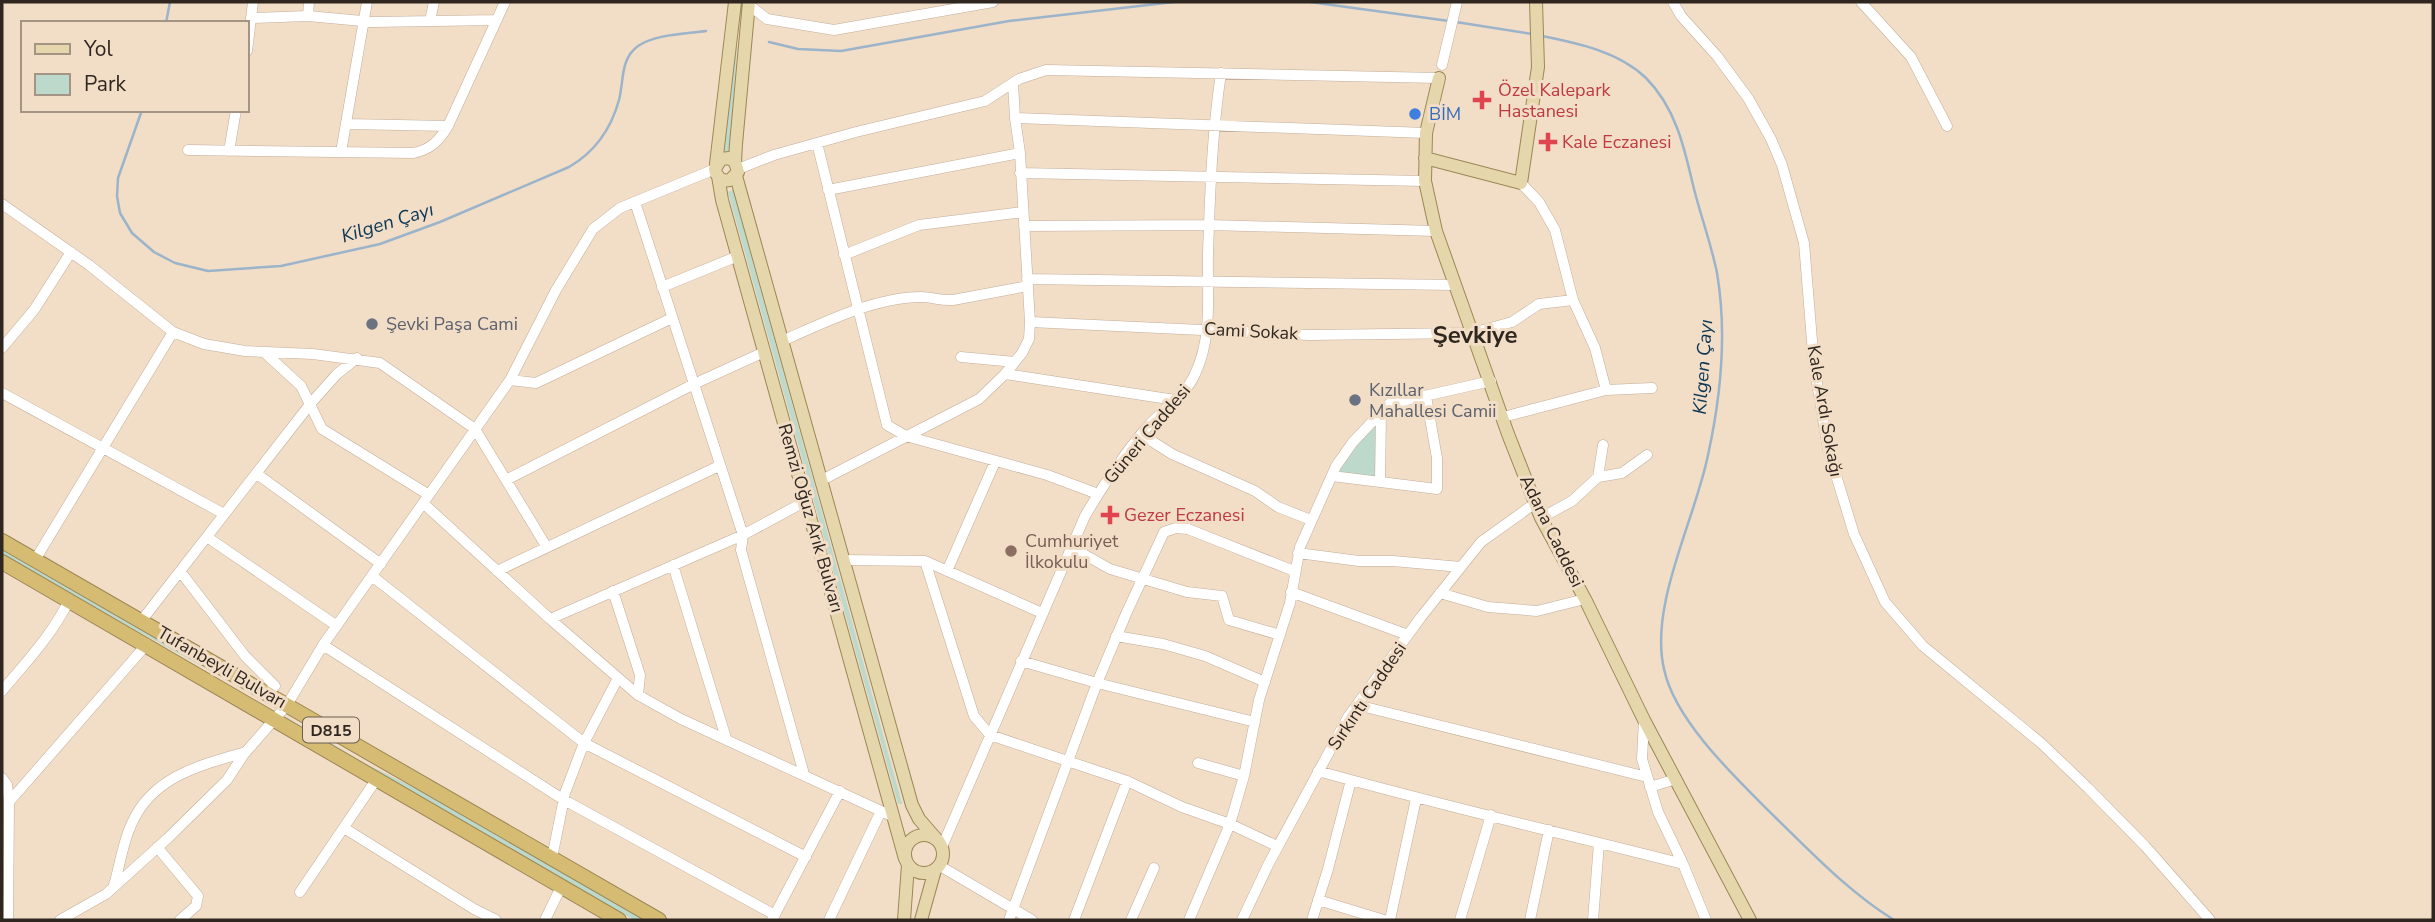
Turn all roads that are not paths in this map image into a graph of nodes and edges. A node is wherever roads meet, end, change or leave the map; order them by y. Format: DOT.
graph roads {
  1 [pos="253,2"];
  2 [pos="309,2"];
  3 [pos="367,2"];
  4 [pos="434,2"];
  5 [pos="505,2"];
  6 [pos="735,2"];
  7 [pos="993,2"];
  8 [pos="1457,2"];
  9 [pos="1536,2"];
  10 [pos="1673,2"];
  11 [pos="1861,2"];
  12 [pos="749,3"];
  13 [pos="308,16"];
  14 [pos="253,18"];
  15 [pos="497,20"];
  16 [pos="430,21"];
  17 [pos="363,22"];
  18 [pos="248,46"];
  19 [pos="1440,71"];
  20 [pos="1222,73"];
  21 [pos="1013,83"];
  22 [pos="236,112"];
  23 [pos="1015,118"];
  24 [pos="347,124"];
  25 [pos="1214,124"];
  26 [pos="447,126"];
  27 [pos="1947,126"];
  28 [pos="1426,132"];
  29 [pos="817,143"];
  30 [pos="188,150"];
  31 [pos="229,151"];
  32 [pos="341,152"];
  33 [pos="1020,153"];
  34 [pos="1425,158"];
  35 [pos="736,169"];
  36 [pos="716,170"];
  37 [pos="1020,173"];
  38 [pos="1212,176"];
  39 [pos="1425,181"];
  40 [pos="1521,183"];
  41 [pos="828,190"];
  42 [pos="635,202"];
  43 [pos="2,204"];
  44 [pos="1023,212"];
  45 [pos="1209,225"];
  46 [pos="1024,226"];
  47 [pos="1436,231"];
  48 [pos="71,252"];
  49 [pos="844,255"];
  50 [pos="738,256"];
  51 [pos="1207,280"];
  52 [pos="1028,282"];
  53 [pos="1455,285"];
  54 [pos="662,287"];
  55 [pos="1573,300"];
  56 [pos="858,308"];
  57 [pos="672,318"];
  58 [pos="1030,321"];
  59 [pos="1207,328"];
  60 [pos="173,332"];
  61 [pos="1472,333"];
  62 [pos="782,341"];
  63 [pos="2,348"];
  64 [pos="264,352"];
  65 [pos="764,352"];
  66 [pos="357,358"];
  67 [pos="961,358"];
  68 [pos="1015,362"];
  69 [pos="1006,374"];
  70 [pos="510,380"];
  71 [pos="1491,381"];
  72 [pos="694,384"];
  73 [pos="1652,388"];
  74 [pos="1606,390"];
  75 [pos="2,393"];
  76 [pos="1426,396"];
  77 [pos="1175,400"];
  78 [pos="311,403"];
  79 [pos="1381,412"];
  80 [pos="1503,416"];
  81 [pos="475,429"];
  82 [pos="1142,435"];
  83 [pos="906,436"];
  84 [pos="1603,445"];
  85 [pos="102,449"];
  86 [pos="1647,455"];
  87 [pos="995,462"];
  88 [pos="719,466"];
  89 [pos="257,474"];
  90 [pos="1332,476"];
  91 [pos="1598,477"];
  92 [pos="506,480"];
  93 [pos="822,480"];
  94 [pos="1380,482"];
  95 [pos="1098,494"];
  96 [pos="426,499"];
  97 [pos="806,501"];
  98 [pos="1534,504"];
  99 [pos="225,514"];
  100 [pos="1541,518"];
  101 [pos="1311,520"];
  102 [pos="743,535"];
  103 [pos="206,537"];
  104 [pos="2,541"];
  105 [pos="546,547"];
  106 [pos="1071,547"];
  107 [pos="1298,553"];
  108 [pos="35,560"];
  109 [pos="844,560"];
  110 [pos="925,561"];
  111 [pos="2,562"];
  112 [pos="381,564"];
  113 [pos="673,565"];
  114 [pos="1461,567"];
  115 [pos="180,571"];
  116 [pos="497,571"];
  117 [pos="947,571"];
  118 [pos="1294,571"];
  119 [pos="372,576"];
  120 [pos="1143,578"];
  121 [pos="613,591"];
  122 [pos="1291,592"];
  123 [pos="1440,593"];
  124 [pos="1585,599"];
  125 [pos="69,600"];
  126 [pos="1042,614"];
  127 [pos="550,619"];
  128 [pos="142,620"];
  129 [pos="337,626"];
  130 [pos="1280,635"];
  131 [pos="1408,635"];
  132 [pos="1116,636"];
  133 [pos="146,644"];
  134 [pos="323,645"];
  135 [pos="1021,661"];
  136 [pos="1622,673"];
  137 [pos="618,678"];
  138 [pos="1265,682"];
  139 [pos="1097,683"];
  140 [pos="2,691"];
  141 [pos="267,694"];
  142 [pos="638,695"];
  143 [pos="287,705"];
  144 [pos="1357,705"];
  145 [pos="274,720"];
  146 [pos="1644,720"];
  147 [pos="1255,722"];
  148 [pos="990,735"];
  149 [pos="726,738"];
  150 [pos="584,743"];
  151 [pos="247,751"];
  152 [pos="1068,761"];
  153 [pos="1198,763"];
  154 [pos="1318,771"];
  155 [pos="804,774"];
  156 [pos="1244,776"];
  157 [pos="2,778"];
  158 [pos="1676,779"];
  159 [pos="376,780"];
  160 [pos="1351,780"];
  161 [pos="1128,781"];
  162 [pos="1649,782"];
  163 [pos="841,792"];
  164 [pos="1416,799"];
  165 [pos="564,800"];
  166 [pos="9,802"];
  167 [pos="881,811"];
  168 [pos="1491,815"];
  169 [pos="894,817"];
  170 [pos="1230,824"];
  171 [pos="344,828"];
  172 [pos="1549,830"];
  173 [pos="1599,843"];
  174 [pos="941,844"];
  175 [pos="1277,846"];
  176 [pos="157,847"];
  177 [pos="806,857"];
  178 [pos="552,858"];
  179 [pos="906,862"];
  180 [pos="1683,864"];
  181 [pos="938,868"];
  182 [pos="1154,869"];
  183 [pos="114,887"];
  184 [pos="561,887"];
  185 [pos="300,892"];
  186 [pos="1318,900"];
  187 [pos="1013,909"];
  188 [pos="773,918"];
  189 [pos="615,919"];
  190 [pos="8,920"];
  191 [pos="60,920"];
  192 [pos="180,920"];
  193 [pos="496,920"];
  194 [pos="545,920"];
  195 [pos="659,920"];
  196 [pos="829,920"];
  197 [pos="904,920"];
  198 [pos="921,920"];
  199 [pos="1009,920"];
  200 [pos="1032,920"];
  201 [pos="1074,920"];
  202 [pos="1131,920"];
  203 [pos="1189,920"];
  204 [pos="1242,920"];
  205 [pos="1312,920"];
  206 [pos="1384,920"];
  207 [pos="1390,920"];
  208 [pos="1460,920"];
  209 [pos="1530,920"];
  210 [pos="1593,920"];
  211 [pos="1706,920"];
  212 [pos="1750,920"];
  213 [pos="1759,920"];
  214 [pos="2210,920"];
  1 -- 14 [label="street"];
  2 -- 13 [label="street"];
  3 -- 17 [label="street"];
  4 -- 16 [label="street"];
  5 -- 15 [label="street"];
  6 -- 36 [label="main road, Remzi Oğuz Arık Bulvarı"];
  7 -- 12 [label="street"];
  8 -- 19 [label="street"];
  9 -- 40 [label="main road"];
  10 -- 214 [label="street, Kale Ardı Sokağı"];
  11 -- 27 [label="street"];
  12 -- 35 [label="main road, Remzi Oğuz Arık Bulvarı"];
  13 -- 14 [label="street"];
  13 -- 17 [label="street"];
  14 -- 18 [label="street"];
  15 -- 16 [label="street"];
  15 -- 26 [label="street"];
  16 -- 17 [label="street"];
  17 -- 24 [label="street"];
  19 -- 20 [label="street"];
  19 -- 28 [label="main road, Adana Caddesi"];
  20 -- 21 [label="street"];
  20 -- 25 [label="street, Güneri Caddesi"];
  21 -- 23 [label="street"];
  21 -- 29 [label="street"];
  22 -- 31 [label="street"];
  23 -- 25 [label="street"];
  23 -- 33 [label="street"];
  24 -- 26 [label="street"];
  24 -- 32 [label="street"];
  25 -- 28 [label="street"];
  25 -- 38 [label="street, Güneri Caddesi"];
  26 -- 32 [label="street"];
  28 -- 34 [label="main road, Adana Caddesi"];
  29 -- 35 [label="street"];
  29 -- 41 [label="street"];
  30 -- 31 [label="street"];
  31 -- 32 [label="street"];
  33 -- 37 [label="street"];
  33 -- 41 [label="street"];
  34 -- 39 [label="main road, Adana Caddesi"];
  34 -- 40 [label="main road"];
  35 -- 36 [label="main road"];
  35 -- 36 [label="main road"];
  35 -- 62 [label="main road, Remzi Oğuz Arık Bulvarı"];
  36 -- 42 [label="street"];
  36 -- 50 [label="main road, Remzi Oğuz Arık Bulvarı"];
  37 -- 38 [label="street"];
  37 -- 44 [label="street"];
  38 -- 39 [label="street"];
  38 -- 45 [label="street, Güneri Caddesi"];
  39 -- 47 [label="main road, Adana Caddesi"];
  40 -- 55 [label="street"];
  41 -- 49 [label="street"];
  42 -- 54 [label="street"];
  42 -- 70 [label="street"];
  43 -- 48 [label="street"];
  44 -- 46 [label="street"];
  44 -- 49 [label="street"];
  45 -- 46 [label="street"];
  45 -- 47 [label="street"];
  45 -- 51 [label="street, Güneri Caddesi"];
  46 -- 52 [label="street"];
  47 -- 53 [label="main road, Adana Caddesi"];
  48 -- 60 [label="street"];
  48 -- 63 [label="street"];
  49 -- 56 [label="street"];
  50 -- 54 [label="street"];
  50 -- 65 [label="main road, Remzi Oğuz Arık Bulvarı"];
  51 -- 52 [label="street"];
  51 -- 53 [label="street"];
  51 -- 59 [label="street, Güneri Caddesi"];
  52 -- 56 [label="street"];
  52 -- 58 [label="street"];
  53 -- 61 [label="main road, Adana Caddesi"];
  54 -- 57 [label="street"];
  55 -- 61 [label="street, Cami Sokak"];
  55 -- 74 [label="street"];
  56 -- 62 [label="street"];
  56 -- 83 [label="street"];
  57 -- 70 [label="street"];
  57 -- 72 [label="street"];
  58 -- 59 [label="street, Cami Sokak"];
  58 -- 68 [label="street"];
  59 -- 61 [label="street, Cami Sokak"];
  59 -- 77 [label="street, Güneri Caddesi"];
  60 -- 64 [label="street"];
  60 -- 85 [label="street"];
  61 -- 71 [label="main road, Adana Caddesi"];
  62 -- 93 [label="main road, Remzi Oğuz Arık Bulvarı"];
  64 -- 66 [label="street"];
  64 -- 78 [label="street"];
  65 -- 72 [label="street"];
  65 -- 97 [label="main road, Remzi Oğuz Arık Bulvarı"];
  66 -- 78 [label="street"];
  66 -- 81 [label="street"];
  67 -- 68 [label="street"];
  68 -- 69 [label="street"];
  69 -- 77 [label="street"];
  69 -- 83 [label="street"];
  70 -- 81 [label="street"];
  71 -- 76 [label="street"];
  71 -- 80 [label="main road, Adana Caddesi"];
  72 -- 88 [label="street"];
  72 -- 92 [label="street"];
  73 -- 74 [label="street"];
  74 -- 80 [label="street"];
  75 -- 85 [label="street"];
  76 -- 79 [label="street"];
  76 -- 94 [label="street"];
  77 -- 82 [label="street, Güneri Caddesi"];
  78 -- 89 [label="street"];
  78 -- 96 [label="street"];
  79 -- 90 [label="street"];
  79 -- 94 [label="street"];
  80 -- 98 [label="main road, Adana Caddesi"];
  81 -- 92 [label="street"];
  81 -- 96 [label="street"];
  82 -- 95 [label="street, Güneri Caddesi"];
  82 -- 101 [label="street"];
  83 -- 87 [label="street"];
  83 -- 93 [label="street"];
  84 -- 91 [label="street"];
  85 -- 99 [label="street"];
  85 -- 108 [label="street"];
  86 -- 91 [label="street"];
  87 -- 95 [label="street"];
  87 -- 117 [label="street"];
  88 -- 102 [label="street"];
  88 -- 105 [label="street"];
  89 -- 99 [label="street"];
  89 -- 112 [label="street"];
  90 -- 94 [label="street"];
  90 -- 101 [label="street"];
  91 -- 100 [label="street"];
  92 -- 105 [label="street"];
  93 -- 109 [label="main road, Remzi Oğuz Arık Bulvarı"];
  95 -- 106 [label="street, Güneri Caddesi"];
  96 -- 112 [label="street"];
  96 -- 116 [label="street"];
  97 -- 102 [label="street"];
  97 -- 169 [label="main road, Remzi Oğuz Arık Bulvarı"];
  98 -- 100 [label="main road, Adana Caddesi"];
  98 -- 114 [label="street, Sırkıntı Caddesi"];
  99 -- 103 [label="street"];
  100 -- 124 [label="main road, Adana Caddesi"];
  101 -- 107 [label="street"];
  102 -- 113 [label="street"];
  102 -- 155 [label="street"];
  103 -- 115 [label="street"];
  103 -- 129 [label="street"];
  104 -- 108 [label="highway, Tufanbeyli Bulvarı / D815"];
  105 -- 116 [label="street"];
  106 -- 120 [label="street"];
  106 -- 126 [label="street, Güneri Caddesi"];
  107 -- 114 [label="street"];
  107 -- 118 [label="street"];
  108 -- 128 [label="highway, Tufanbeyli Bulvarı / D815"];
  109 -- 110 [label="street"];
  109 -- 174 [label="main road, Remzi Oğuz Arık Bulvarı"];
  110 -- 117 [label="street"];
  110 -- 148 [label="street"];
  111 -- 125 [label="highway, Tufanbeyli Bulvarı / D815"];
  112 -- 119 [label="street"];
  113 -- 121 [label="street"];
  113 -- 149 [label="street"];
  114 -- 123 [label="street, Sırkıntı Caddesi"];
  115 -- 128 [label="street"];
  115 -- 141 [label="street"];
  116 -- 127 [label="street"];
  117 -- 126 [label="street"];
  118 -- 120 [label="street"];
  118 -- 122 [label="street"];
  119 -- 129 [label="street"];
  119 -- 150 [label="street"];
  120 -- 130 [label="street"];
  120 -- 132 [label="street"];
  121 -- 127 [label="street"];
  121 -- 142 [label="street"];
  122 -- 130 [label="street"];
  122 -- 131 [label="street"];
  123 -- 124 [label="street"];
  123 -- 131 [label="street, Sırkıntı Caddesi"];
  124 -- 136 [label="main road, Adana Caddesi"];
  125 -- 133 [label="highway, Tufanbeyli Bulvarı / D815"];
  125 -- 140 [label="street"];
  126 -- 135 [label="street, Güneri Caddesi"];
  127 -- 137 [label="street"];
  128 -- 141 [label="highway, Tufanbeyli Bulvarı / D815"];
  129 -- 134 [label="street"];
  130 -- 138 [label="street"];
  131 -- 144 [label="street, Sırkıntı Caddesi"];
  132 -- 138 [label="street"];
  132 -- 139 [label="street"];
  133 -- 145 [label="highway, Tufanbeyli Bulvarı / D815"];
  133 -- 166 [label="street"];
  134 -- 143 [label="street"];
  134 -- 165 [label="street"];
  135 -- 139 [label="street"];
  135 -- 148 [label="street, Güneri Caddesi"];
  136 -- 146 [label="main road, Adana Caddesi"];
  136 -- 213 [label="main road"];
  137 -- 142 [label="street"];
  137 -- 150 [label="street"];
  138 -- 147 [label="street"];
  139 -- 147 [label="street"];
  139 -- 152 [label="street"];
  141 -- 143 [label="highway, Tufanbeyli Bulvarı / D815"];
  142 -- 149 [label="street"];
  143 -- 145 [label="street"];
  143 -- 178 [label="highway, Tufanbeyli Bulvarı / D815"];
  144 -- 154 [label="street, Sırkıntı Caddesi"];
  144 -- 162 [label="street"];
  145 -- 151 [label="street"];
  145 -- 159 [label="highway, Tufanbeyli Bulvarı / D815"];
  146 -- 158 [label="main road, Adana Caddesi"];
  146 -- 162 [label="street"];
  147 -- 156 [label="street"];
  148 -- 152 [label="street"];
  148 -- 174 [label="street, Güneri Caddesi"];
  149 -- 155 [label="street"];
  150 -- 165 [label="street"];
  150 -- 177 [label="street"];
  151 -- 176 [label="street"];
  151 -- 183 [label="street"];
  152 -- 161 [label="street"];
  152 -- 187 [label="street"];
  153 -- 156 [label="street"];
  154 -- 160 [label="street"];
  154 -- 175 [label="street, Sırkıntı Caddesi"];
  155 -- 163 [label="street"];
  156 -- 170 [label="street"];
  157 -- 166 [label="street"];
  158 -- 162 [label="street"];
  158 -- 212 [label="main road, Adana Caddesi"];
  159 -- 171 [label="street"];
  159 -- 184 [label="highway, Tufanbeyli Bulvarı / D815"];
  160 -- 164 [label="street"];
  160 -- 186 [label="street"];
  161 -- 170 [label="street"];
  161 -- 201 [label="street"];
  162 -- 180 [label="street"];
  163 -- 167 [label="street"];
  163 -- 177 [label="street"];
  164 -- 168 [label="street"];
  164 -- 207 [label="street"];
  165 -- 178 [label="street"];
  165 -- 188 [label="street"];
  166 -- 190 [label="street"];
  167 -- 169 [label="street"];
  167 -- 196 [label="street"];
  168 -- 172 [label="street"];
  168 -- 208 [label="street"];
  169 -- 179 [label="main road, Remzi Oğuz Arık Bulvarı"];
  170 -- 175 [label="street"];
  170 -- 203 [label="street"];
  171 -- 185 [label="street"];
  171 -- 193 [label="street"];
  172 -- 173 [label="street"];
  172 -- 209 [label="street"];
  173 -- 180 [label="street"];
  173 -- 210 [label="street"];
  174 -- 179 [label="main road"];
  174 -- 181 [label="main road, Güneri Caddesi"];
  175 -- 204 [label="street, Sırkıntı Caddesi"];
  176 -- 183 [label="street"];
  176 -- 192 [label="street"];
  177 -- 188 [label="street"];
  178 -- 195 [label="highway, Tufanbeyli Bulvarı / D815"];
  179 -- 181 [label="main road"];
  179 -- 197 [label="main road"];
  180 -- 211 [label="street"];
  181 -- 187 [label="street"];
  181 -- 198 [label="main road, Güneri Caddesi"];
  182 -- 202 [label="street"];
  183 -- 191 [label="street"];
  184 -- 189 [label="highway, Tufanbeyli Bulvarı / D815"];
  184 -- 194 [label="street"];
  186 -- 205 [label="street"];
  186 -- 206 [label="street"];
  187 -- 199 [label="street"];
  187 -- 200 [label="street"];
}
